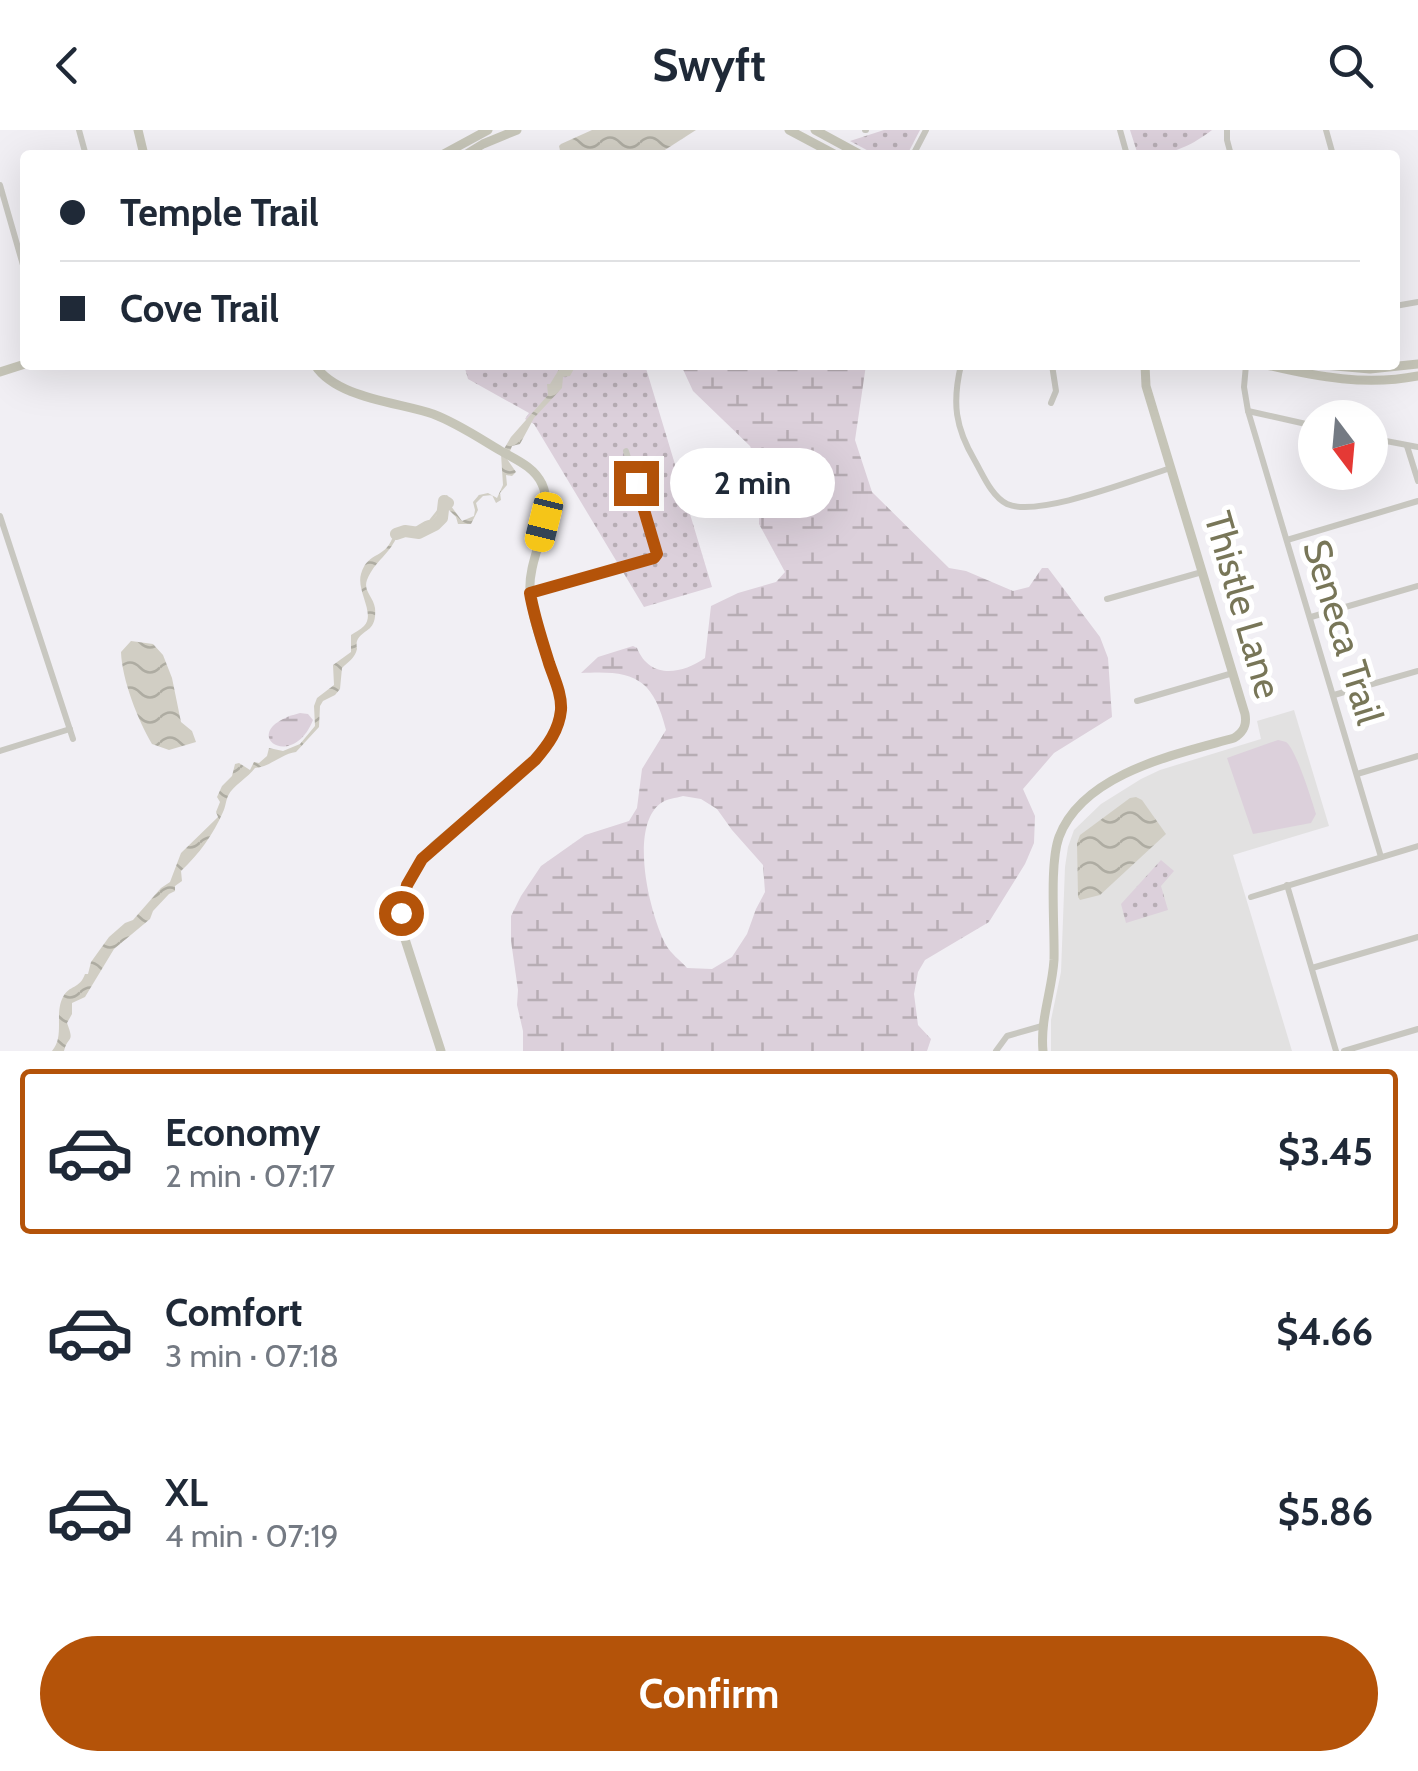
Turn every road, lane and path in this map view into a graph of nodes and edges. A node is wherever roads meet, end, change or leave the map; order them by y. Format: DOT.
graph roads {
  1 [pos="488,130"];
  2 [pos="517,130"];
  3 [pos="789,130"];
  4 [pos="814,130"];
  5 [pos="451,150"];
  6 [pos="474,150"];
  7 [pos="827,150"];
  8 [pos="852,150"];
  9 [pos="0,185"];
  10 [pos="3,211"];
  11 [pos="20,258"];
  12 [pos="318,370"];
  13 [pos="959,370"];
  14 [pos="1053,370"];
  15 [pos="1145,370"];
  16 [pos="1246,370"];
  17 [pos="1292,370"];
  18 [pos="1418,376"];
  19 [pos="1051,404"];
  20 [pos="1248,411"];
  21 [pos="1298,422"];
  22 [pos="1388,442"];
  23 [pos="1407,446"];
  24 [pos="1418,447"];
  25 [pos="626,451"];
  26 [pos="1171,468"];
  27 [pos="1418,480"];
  28 [pos="1418,500"];
  29 [pos="0,516"];
  30 [pos="1286,540"];
  31 [pos="1202,572"];
  32 [pos="1418,586"];
  33 [pos="530,593"];
  34 [pos="1107,599"];
  35 [pos="1311,618"];
  36 [pos="1418,671"];
  37 [pos="1232,673"];
  38 [pos="1334,695"];
  39 [pos="1137,701"];
  40 [pos="70,730"];
  41 [pos="73,738"];
  42 [pos="0,750"];
  43 [pos="1418,756"];
  44 [pos="1357,774"];
  45 [pos="1418,846"];
  46 [pos="1382,857"];
  47 [pos="1287,886"];
  48 [pos="1251,897"];
  49 [pos="1418,937"];
  50 [pos="1312,968"];
  51 [pos="1042,1026"];
  52 [pos="1418,1029"];
  53 [pos="441,1051"];
  54 [pos="996,1051"];
  55 [pos="1044,1051"];
  56 [pos="1340,1051"];
  1 -- 5 [label="street"];
  2 -- 6 [label="street"];
  3 -- 7 [label="street"];
  4 -- 8 [label="street"];
  9 -- 10 [label="street"];
  10 -- 11 [label="street"];
  12 -- 33 [label="street"];
  13 -- 26 [label="street"];
  14 -- 19 [label="street"];
  15 -- 26 [label="street, Thistle Lane"];
  16 -- 20 [label="street, Seneca Trail"];
  17 -- 18 [label="street"];
  20 -- 21 [label="street"];
  20 -- 30 [label="street, Seneca Trail"];
  22 -- 23 [label="street"];
  23 -- 24 [label="street"];
  23 -- 27 [label="street"];
  25 -- 33 [label="street"];
  26 -- 31 [label="street, Thistle Lane"];
  28 -- 30 [label="street"];
  29 -- 40 [label="street"];
  30 -- 35 [label="street, Seneca Trail"];
  31 -- 34 [label="street"];
  31 -- 37 [label="street, Thistle Lane"];
  32 -- 35 [label="street"];
  33 -- 53 [label="street"];
  35 -- 38 [label="street, Seneca Trail"];
  36 -- 38 [label="street"];
  37 -- 39 [label="street"];
  37 -- 51 [label="street, Thistle Lane"];
  38 -- 44 [label="street, Seneca Trail"];
  40 -- 41 [label="street"];
  40 -- 42 [label="street"];
  43 -- 44 [label="street"];
  44 -- 46 [label="street, Seneca Trail"];
  45 -- 46 [label="street"];
  46 -- 47 [label="street"];
  47 -- 48 [label="street"];
  47 -- 50 [label="street"];
  49 -- 50 [label="street"];
  50 -- 56 [label="street"];
  51 -- 54 [label="street"];
  51 -- 55 [label="street, Thistle Lane"];
  52 -- 56 [label="street"];
}
